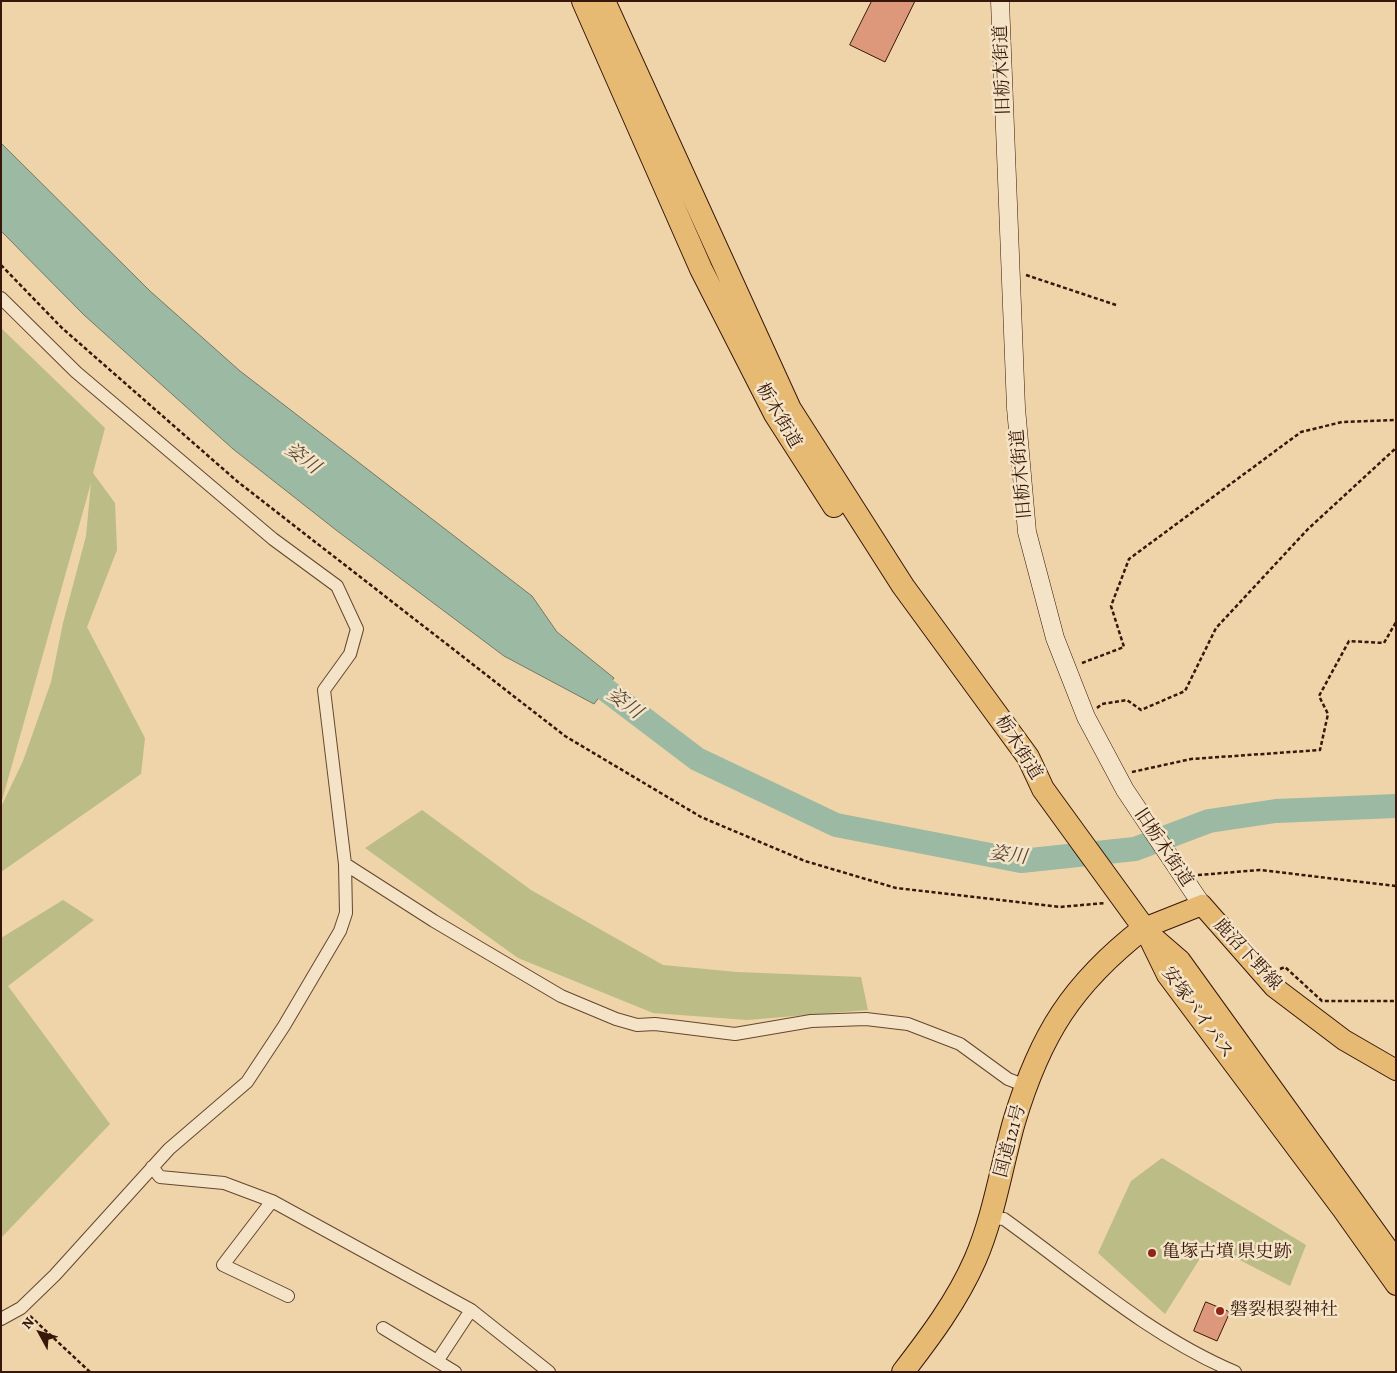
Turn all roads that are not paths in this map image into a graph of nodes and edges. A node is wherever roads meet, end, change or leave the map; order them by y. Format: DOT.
graph roads {
  1 [pos="583,1"];
  2 [pos="604,1"];
  3 [pos="1000,1"];
  4 [pos="1,298"];
  5 [pos="1043,789"];
  6 [pos="345,864"];
  7 [pos="1202,905"];
  8 [pos="1144,928"];
  9 [pos="1396,1070"];
  10 [pos="1026,1086"];
  11 [pos="152,1167"];
  12 [pos="272,1201"];
  13 [pos="990,1218"];
  14 [pos="1396,1260"];
  15 [pos="1396,1285"];
  16 [pos="288,1296"];
  17 [pos="471,1310"];
  18 [pos="1,1319"];
  19 [pos="383,1328"];
  20 [pos="438,1360"];
  21 [pos="455,1372"];
  22 [pos="549,1372"];
  23 [pos="903,1372"];
  24 [pos="1236,1372"];
  1 -- 5 [label="highway, 栃木街道"];
  2 -- 5 [label="highway, 栃木街道"];
  3 -- 7 [label="street, 旧栃木街道"];
  4 -- 6 [label="street"];
  5 -- 8 [label="highway, 栃木街道"];
  6 -- 10 [label="street"];
  6 -- 11 [label="street"];
  7 -- 8 [label="main road, 鹿沼下野線"];
  7 -- 9 [label="main road, 鹿沼下野線"];
  8 -- 10 [label="highway, 国道121号"];
  8 -- 14 [label="main road, 安塚バイパス"];
  8 -- 15 [label="main road, 安塚バイパス"];
  10 -- 13 [label="highway, 国道121号"];
  11 -- 12 [label="street"];
  11 -- 18 [label="street"];
  12 -- 16 [label="street"];
  12 -- 17 [label="street"];
  13 -- 23 [label="highway, 国道121号"];
  13 -- 24 [label="street"];
  17 -- 20 [label="street"];
  17 -- 22 [label="street"];
  19 -- 20 [label="street"];
  20 -- 21 [label="street"];
}
